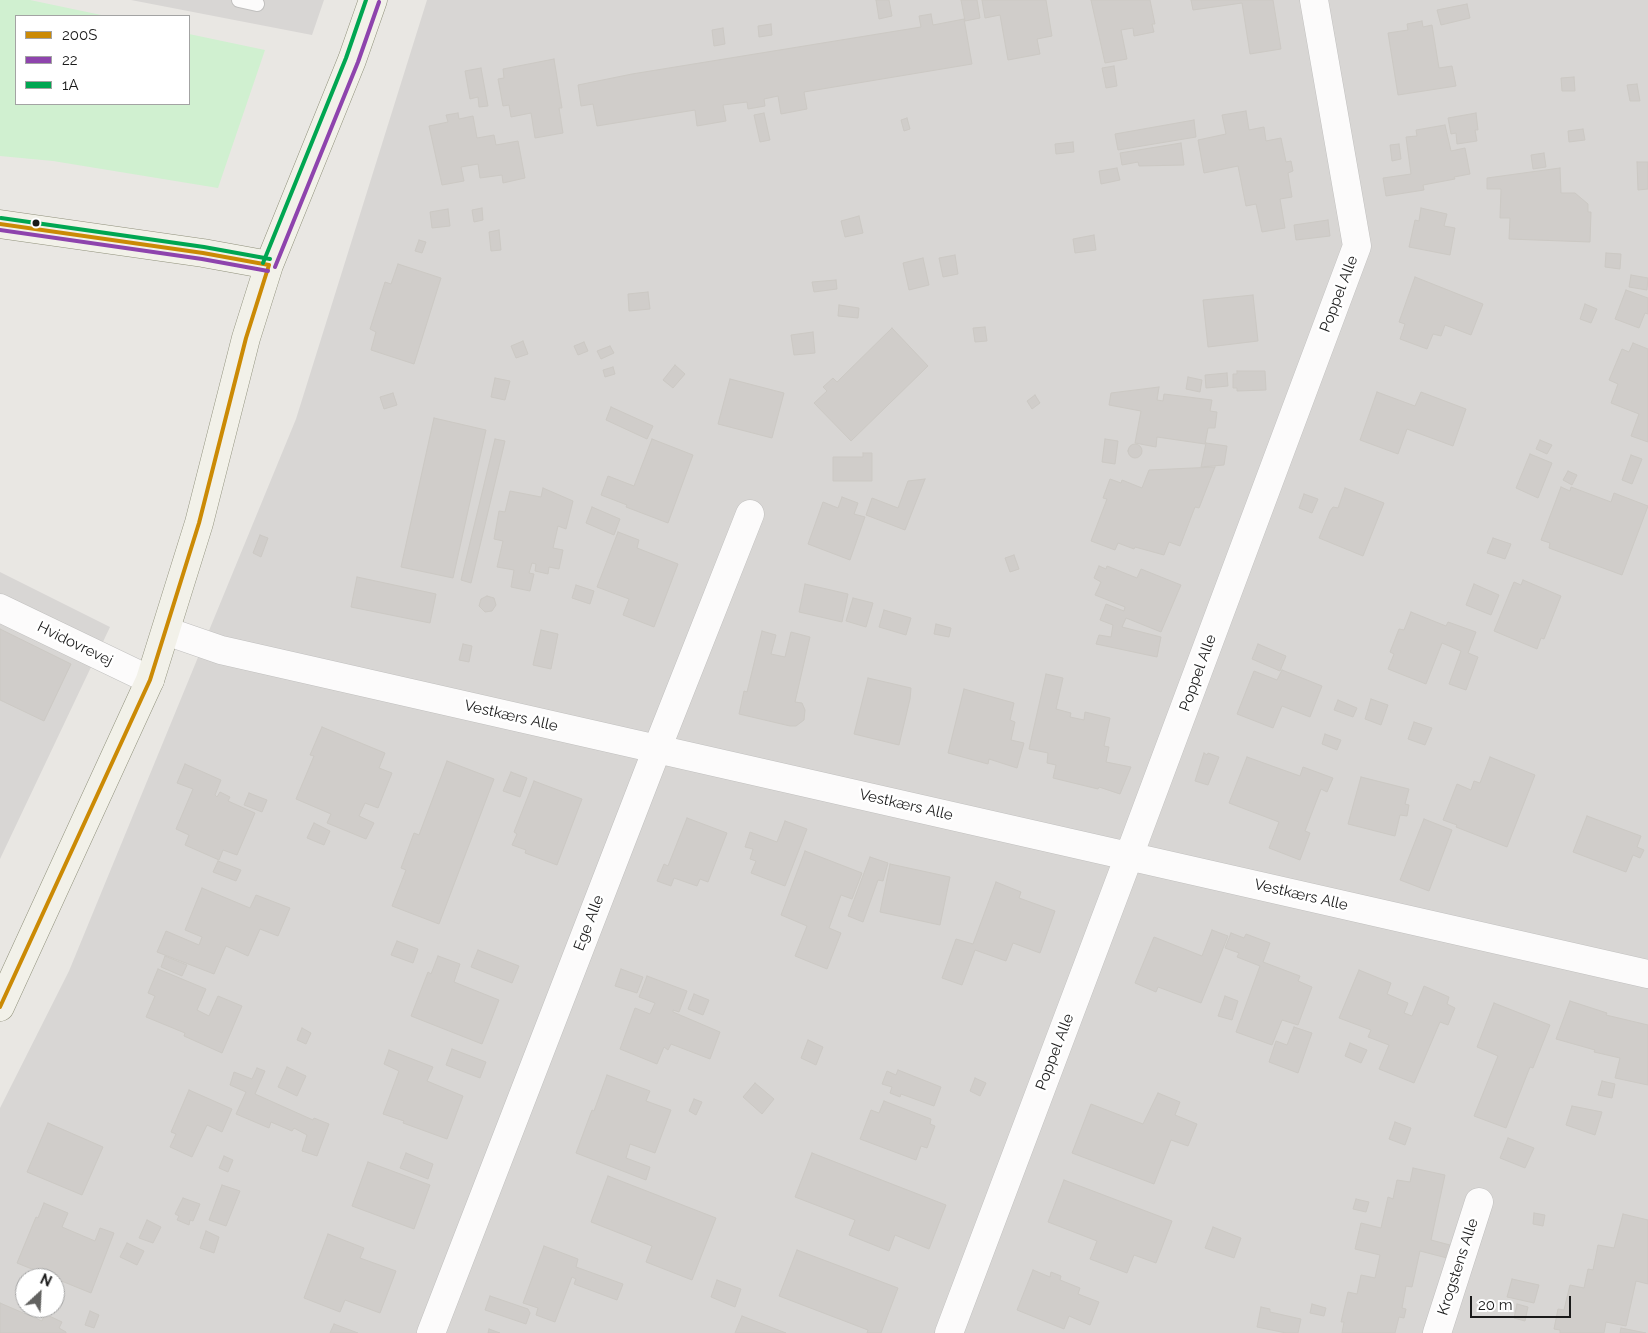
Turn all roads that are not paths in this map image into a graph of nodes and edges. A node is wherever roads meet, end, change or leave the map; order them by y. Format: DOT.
graph roads {
  1 [pos="239,0"];
  2 [pos="373,0"];
  3 [pos="1314,0"];
  4 [pos="257,4"];
  5 [pos="0,224"];
  6 [pos="269,265"];
  7 [pos="750,514"];
  8 [pos="0,608"];
  9 [pos="166,631"];
  10 [pos="150,680"];
  11 [pos="657,748"];
  12 [pos="1130,856"];
  13 [pos="1648,974"];
  14 [pos="0,1007"];
  15 [pos="1478,1202"];
  16 [pos="431,1333"];
  17 [pos="949,1333"];
  18 [pos="1437,1333"];
  1 -- 4 [label="lane"];
  2 -- 6 [label="street"];
  3 -- 12 [label="street, Poppel Alle"];
  5 -- 6 [label="street"];
  6 -- 9 [label="street"];
  7 -- 11 [label="street, Ege Alle"];
  8 -- 10 [label="street, Hvidovrevej"];
  9 -- 10 [label="street"];
  9 -- 11 [label="street, Vestkærs Alle"];
  10 -- 14 [label="street"];
  11 -- 12 [label="street, Vestkærs Alle"];
  11 -- 16 [label="street, Ege Alle"];
  12 -- 13 [label="street, Vestkærs Alle"];
  12 -- 17 [label="street, Poppel Alle"];
  15 -- 18 [label="street, Krogstens Alle"];
}
